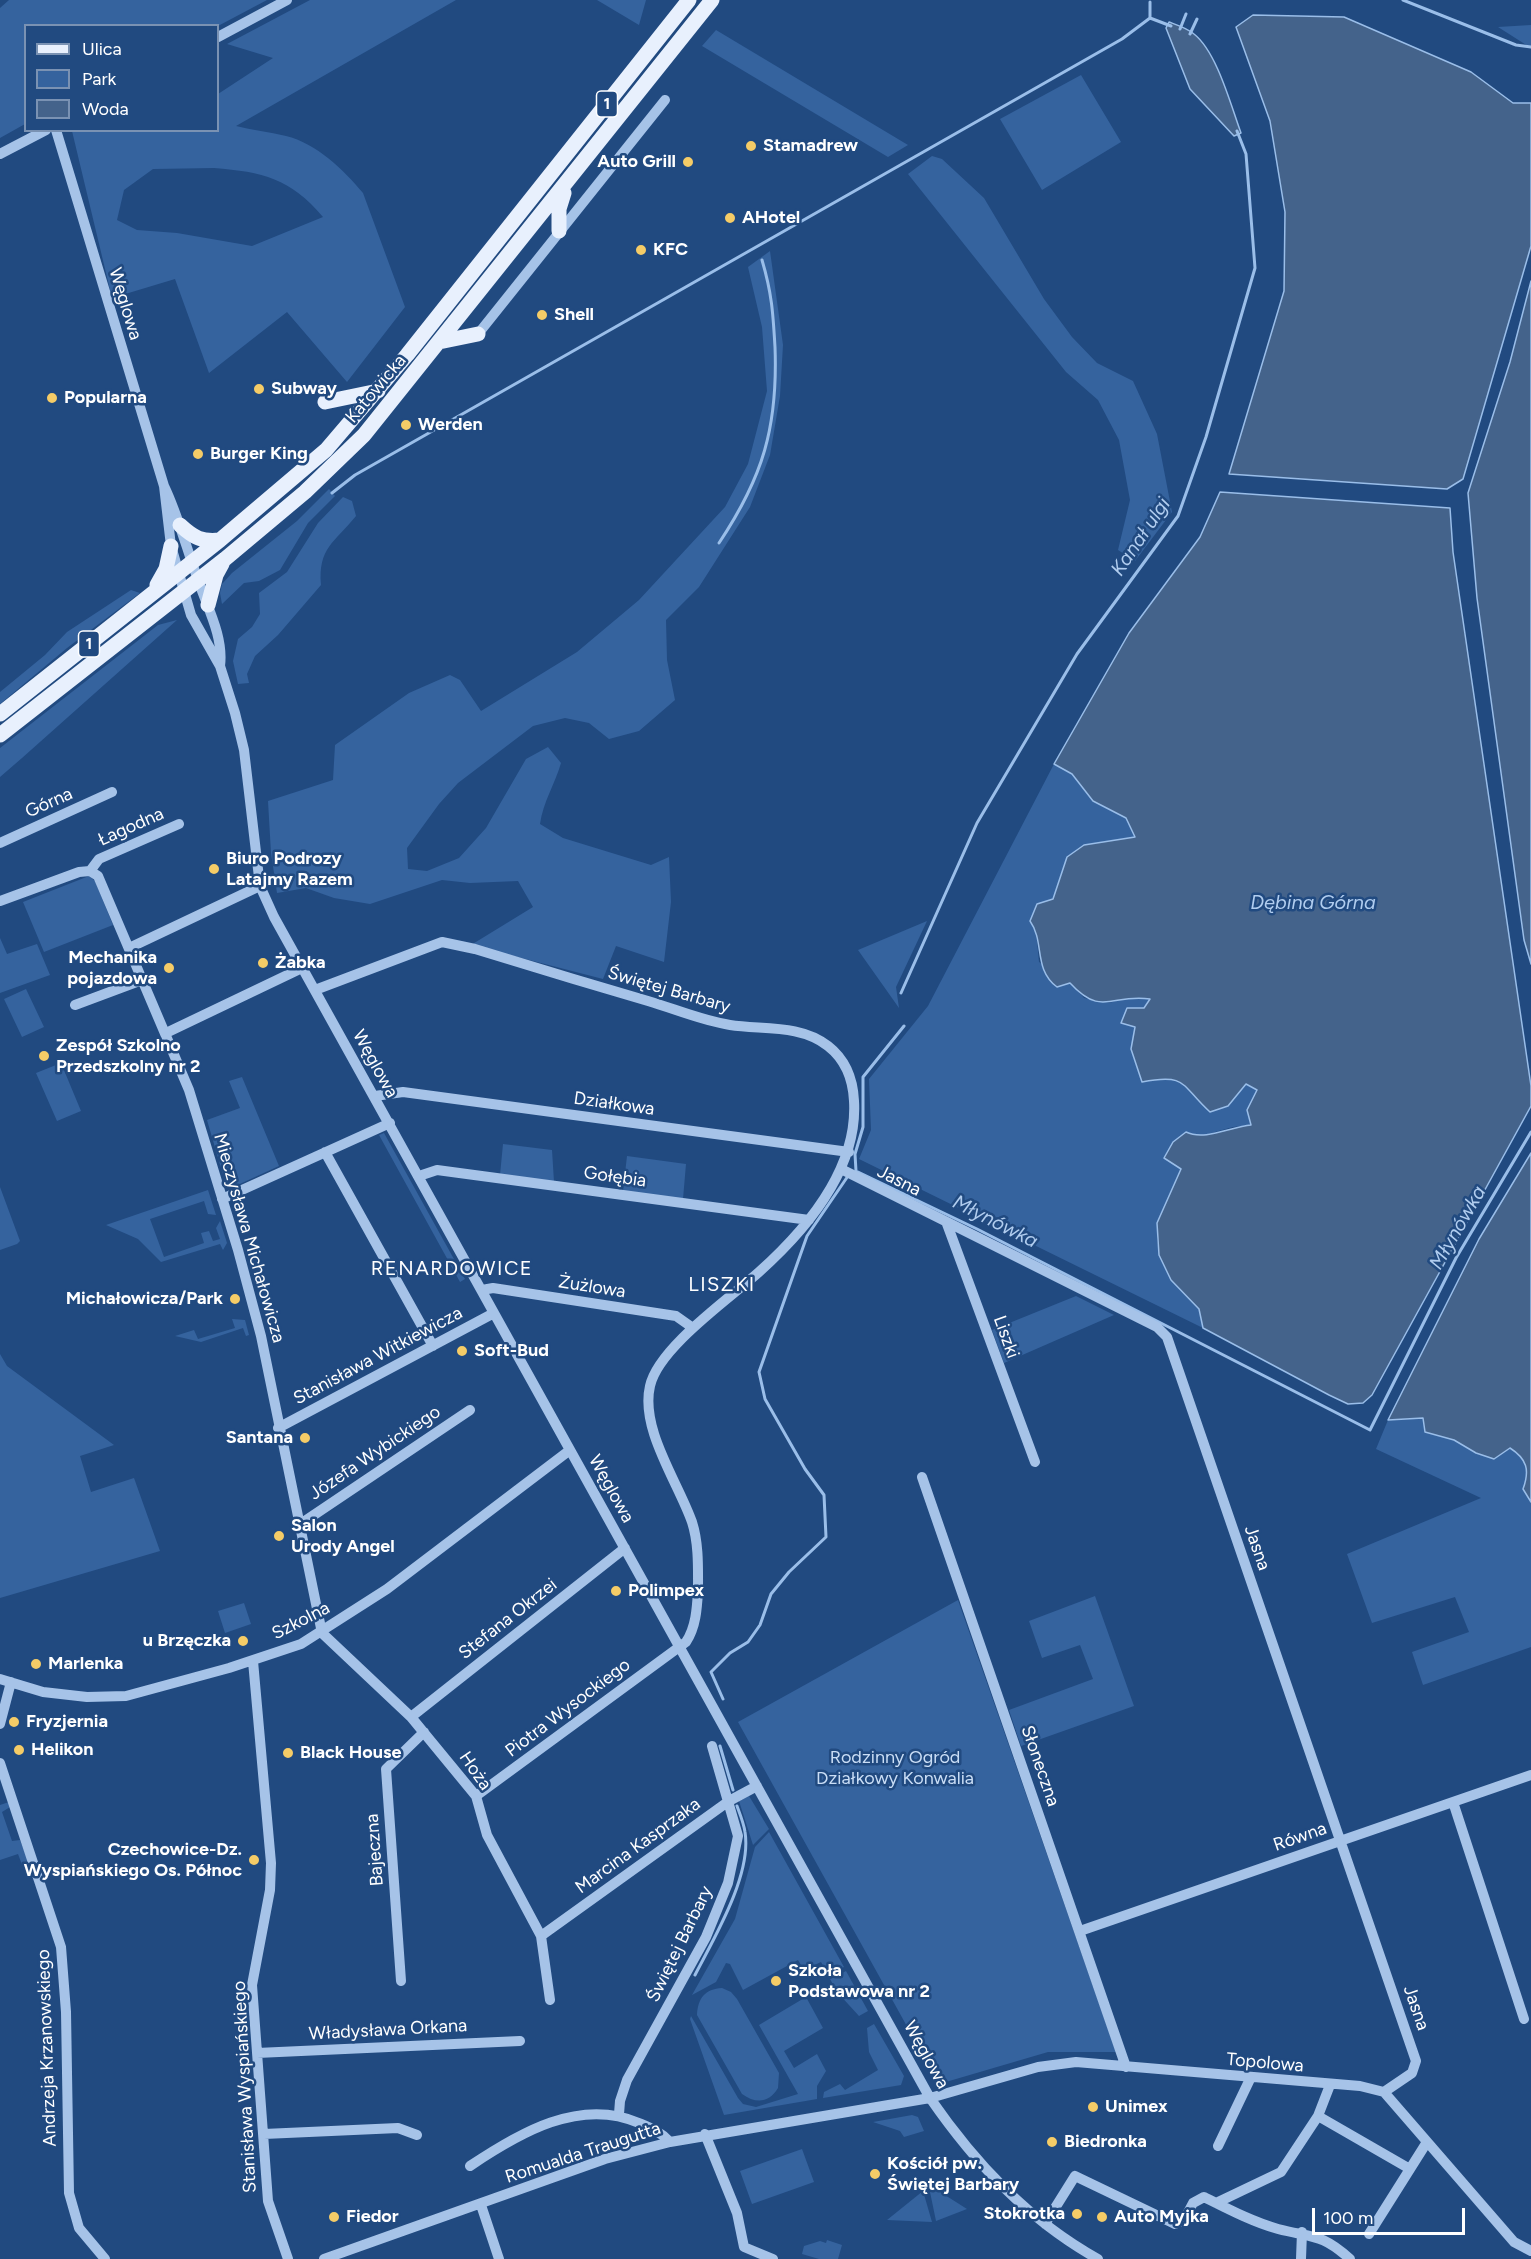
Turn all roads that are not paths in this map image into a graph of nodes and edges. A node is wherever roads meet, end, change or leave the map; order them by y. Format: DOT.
graph roads {
  1 [pos="287,0"];
  2 [pos="689,0"];
  3 [pos="712,0"];
  4 [pos="219,37"];
  5 [pos="665,100"];
  6 [pos="42,132"];
  7 [pos="57,132"];
  8 [pos="0,154"];
  9 [pos="567,183"];
  10 [pos="559,231"];
  11 [pos="478,334"];
  12 [pos="440,342"];
  13 [pos="378,391"];
  14 [pos="325,402"];
  15 [pos="164,486"];
  16 [pos="180,525"];
  17 [pos="220,540"];
  18 [pos="171,546"];
  19 [pos="225,559"];
  20 [pos="192,563"];
  21 [pos="178,573"];
  22 [pos="198,580"];
  23 [pos="184,591"];
  24 [pos="150,596"];
  25 [pos="208,605"];
  26 [pos="220,666"];
  27 [pos="0,714"];
  28 [pos="0,735"];
  29 [pos="112,792"];
  30 [pos="178,824"];
  31 [pos="0,843"];
  32 [pos="90,871"];
  33 [pos="260,885"];
  34 [pos="0,901"];
  35 [pos="129,948"];
  36 [pos="302,968"];
  37 [pos="142,980"];
  38 [pos="315,990"];
  39 [pos="75,1005"];
  40 [pos="166,1033"];
  41 [pos="375,1096"];
  42 [pos="390,1124"];
  43 [pos="325,1152"];
  44 [pos="849,1152"];
  45 [pos="846,1173"];
  46 [pos="419,1176"];
  47 [pos="222,1199"];
  48 [pos="808,1220"];
  49 [pos="947,1224"];
  50 [pos="482,1290"];
  51 [pos="495,1313"];
  52 [pos="693,1328"];
  53 [pos="434,1346"];
  54 [pos="470,1410"];
  55 [pos="278,1428"];
  56 [pos="570,1450"];
  57 [pos="1035,1462"];
  58 [pos="922,1477"];
  59 [pos="299,1525"];
  60 [pos="625,1548"];
  61 [pos="322,1633"];
  62 [pos="680,1646"];
  63 [pos="253,1661"];
  64 [pos="5,1681"];
  65 [pos="411,1717"];
  66 [pos="0,1724"];
  67 [pos="424,1732"];
  68 [pos="712,1746"];
  69 [pos="0,1763"];
  70 [pos="1531,1775"];
  71 [pos="757,1786"];
  72 [pos="476,1796"];
  73 [pos="729,1801"];
  74 [pos="1453,1802"];
  75 [pos="1340,1841"];
  76 [pos="1080,1931"];
  77 [pos="541,1936"];
  78 [pos="401,1981"];
  79 [pos="550,2000"];
  80 [pos="1524,2019"];
  81 [pos="520,2041"];
  82 [pos="257,2053"];
  83 [pos="1125,2067"];
  84 [pos="1251,2077"];
  85 [pos="1330,2085"];
  86 [pos="1384,2092"];
  87 [pos="930,2098"];
  88 [pos="618,2114"];
  89 [pos="1318,2116"];
  90 [pos="264,2134"];
  91 [pos="705,2134"];
  92 [pos="417,2135"];
  93 [pos="670,2142"];
  94 [pos="1427,2142"];
  95 [pos="1218,2146"];
  96 [pos="470,2166"];
  97 [pos="1410,2169"];
  98 [pos="1216,2203"];
  99 [pos="481,2205"];
  100 [pos="1045,2224"];
  101 [pos="1302,2232"];
  102 [pos="1369,2234"];
  103 [pos="744,2247"];
  104 [pos="1526,2253"];
  105 [pos="1082,2256"];
  106 [pos="105,2259"];
  107 [pos="288,2259"];
  108 [pos="324,2259"];
  109 [pos="499,2259"];
  110 [pos="747,2259"];
  111 [pos="773,2259"];
  112 [pos="1098,2259"];
  113 [pos="1301,2259"];
  114 [pos="1350,2259"];
  1 -- 4 [label="street"];
  2 -- 13 [label="main road, Katowicka / 1"];
  3 -- 9 [label="main road, Katowicka / 1"];
  5 -- 10 [label="street"];
  6 -- 8 [label="street"];
  7 -- 15 [label="street, Węglowa"];
  9 -- 10 [label="main road"];
  9 -- 12 [label="main road, Katowicka / 1"];
  10 -- 11 [label="street"];
  11 -- 12 [label="main road"];
  12 -- 19 [label="main road, Katowicka / 1"];
  13 -- 14 [label="main road"];
  13 -- 17 [label="main road, Katowicka / 1"];
  15 -- 16 [label="street, Węglowa"];
  15 -- 18 [label="street, Węglowa"];
  16 -- 17 [label="main road"];
  16 -- 20 [label="street, Węglowa"];
  17 -- 20 [label="main road, Katowicka / 1"];
  18 -- 21 [label="street, Węglowa"];
  18 -- 24 [label="main road"];
  19 -- 22 [label="main road, Katowicka / 1"];
  19 -- 25 [label="main road"];
  20 -- 21 [label="main road, Katowicka / 1"];
  20 -- 22 [label="street, Węglowa"];
  21 -- 23 [label="street, Węglowa"];
  21 -- 24 [label="main road, Katowicka / 1"];
  22 -- 23 [label="main road, Katowicka / 1"];
  22 -- 25 [label="street, Węglowa"];
  23 -- 26 [label="street, Węglowa"];
  23 -- 28 [label="main road, Katowicka / 1"];
  24 -- 27 [label="main road, Katowicka / 1"];
  25 -- 26 [label="street, Węglowa"];
  26 -- 33 [label="street, Węglowa"];
  29 -- 31 [label="street, Górna"];
  30 -- 32 [label="street, Łagodna"];
  32 -- 34 [label="street, Łagodna"];
  32 -- 35 [label="street, Mieczysława Michałowicza"];
  33 -- 35 [label="street"];
  33 -- 36 [label="street, Węglowa"];
  35 -- 37 [label="street, Mieczysława Michałowicza"];
  36 -- 38 [label="street, Węglowa"];
  36 -- 40 [label="street"];
  37 -- 39 [label="street"];
  37 -- 40 [label="street, Mieczysława Michałowicza"];
  38 -- 41 [label="street, Węglowa"];
  38 -- 44 [label="street, Świętej Barbary"];
  40 -- 47 [label="street, Mieczysława Michałowicza"];
  41 -- 42 [label="street, Węglowa"];
  41 -- 44 [label="street, Działkowa"];
  42 -- 43 [label="street"];
  42 -- 46 [label="street, Węglowa"];
  43 -- 47 [label="street"];
  43 -- 53 [label="street"];
  44 -- 45 [label="street, Świętej Barbary"];
  45 -- 48 [label="street, Świętej Barbary"];
  45 -- 49 [label="street, Jasna"];
  46 -- 48 [label="street, Gołębia"];
  46 -- 50 [label="street, Węglowa"];
  47 -- 55 [label="street, Mieczysława Michałowicza"];
  48 -- 52 [label="street, Świętej Barbary"];
  49 -- 57 [label="street, Liszki"];
  49 -- 75 [label="street, Jasna"];
  50 -- 51 [label="street, Węglowa"];
  50 -- 52 [label="street, Żużlowa"];
  51 -- 53 [label="street, Stanisława Witkiewicza"];
  51 -- 56 [label="street, Węglowa"];
  52 -- 62 [label="street, Świętej Barbary"];
  53 -- 55 [label="street, Stanisława Witkiewicza"];
  54 -- 59 [label="street, Józefa Wybickiego"];
  55 -- 59 [label="street, Mieczysława Michałowicza"];
  56 -- 60 [label="street, Węglowa"];
  56 -- 61 [label="street, Szkolna"];
  58 -- 76 [label="street, Słoneczna"];
  59 -- 61 [label="street, Mieczysława Michałowicza"];
  60 -- 62 [label="street, Węglowa"];
  60 -- 65 [label="street, Stefana Okrzei"];
  61 -- 63 [label="street, Szkolna"];
  61 -- 65 [label="street, Hoża"];
  62 -- 71 [label="street, Węglowa"];
  62 -- 72 [label="street, Piotra Wysockiego"];
  63 -- 64 [label="street, Szkolna"];
  63 -- 82 [label="street, Stanisława Wyspiańskiego"];
  64 -- 66 [label="street"];
  65 -- 67 [label="street, Hoża"];
  67 -- 72 [label="street, Hoża"];
  67 -- 78 [label="street, Bajeczna"];
  68 -- 73 [label="street, Świętej Barbary"];
  69 -- 106 [label="street, Andrzeja Krzanowskiego"];
  70 -- 74 [label="street, Równa"];
  71 -- 73 [label="street, Marcina Kasprzaka"];
  71 -- 87 [label="street, Węglowa"];
  72 -- 77 [label="street, Hoża"];
  73 -- 77 [label="street, Marcina Kasprzaka"];
  73 -- 88 [label="street, Świętej Barbary"];
  74 -- 75 [label="street, Równa"];
  74 -- 80 [label="street"];
  75 -- 76 [label="street, Równa"];
  75 -- 86 [label="street, Jasna"];
  76 -- 83 [label="street, Słoneczna"];
  77 -- 79 [label="street, Hoża"];
  81 -- 82 [label="street, Władysława Orkana"];
  82 -- 90 [label="street, Stanisława Wyspiańskiego"];
  83 -- 84 [label="street, Topolowa"];
  83 -- 87 [label="street, Topolowa"];
  84 -- 85 [label="street, Topolowa"];
  84 -- 95 [label="street"];
  85 -- 86 [label="street, Topolowa"];
  85 -- 89 [label="street"];
  86 -- 94 [label="street"];
  87 -- 91 [label="street, Romualda Traugutta"];
  87 -- 100 [label="street, Węglowa"];
  88 -- 93 [label="street"];
  88 -- 96 [label="street"];
  89 -- 97 [label="street"];
  89 -- 98 [label="street"];
  90 -- 92 [label="street"];
  90 -- 107 [label="street, Stanisława Wyspiańskiego"];
  91 -- 93 [label="street, Romualda Traugutta"];
  91 -- 103 [label="street"];
  93 -- 99 [label="street, Romualda Traugutta"];
  94 -- 97 [label="street"];
  94 -- 104 [label="street"];
  97 -- 102 [label="street"];
  98 -- 100 [label="street"];
  98 -- 101 [label="street"];
  99 -- 108 [label="street, Romualda Traugutta"];
  99 -- 109 [label="street"];
  100 -- 105 [label="street, Węglowa"];
  101 -- 113 [label="street"];
  101 -- 114 [label="street"];
  103 -- 110 [label="street"];
  103 -- 111 [label="street"];
  105 -- 112 [label="street, Węglowa"];
}
